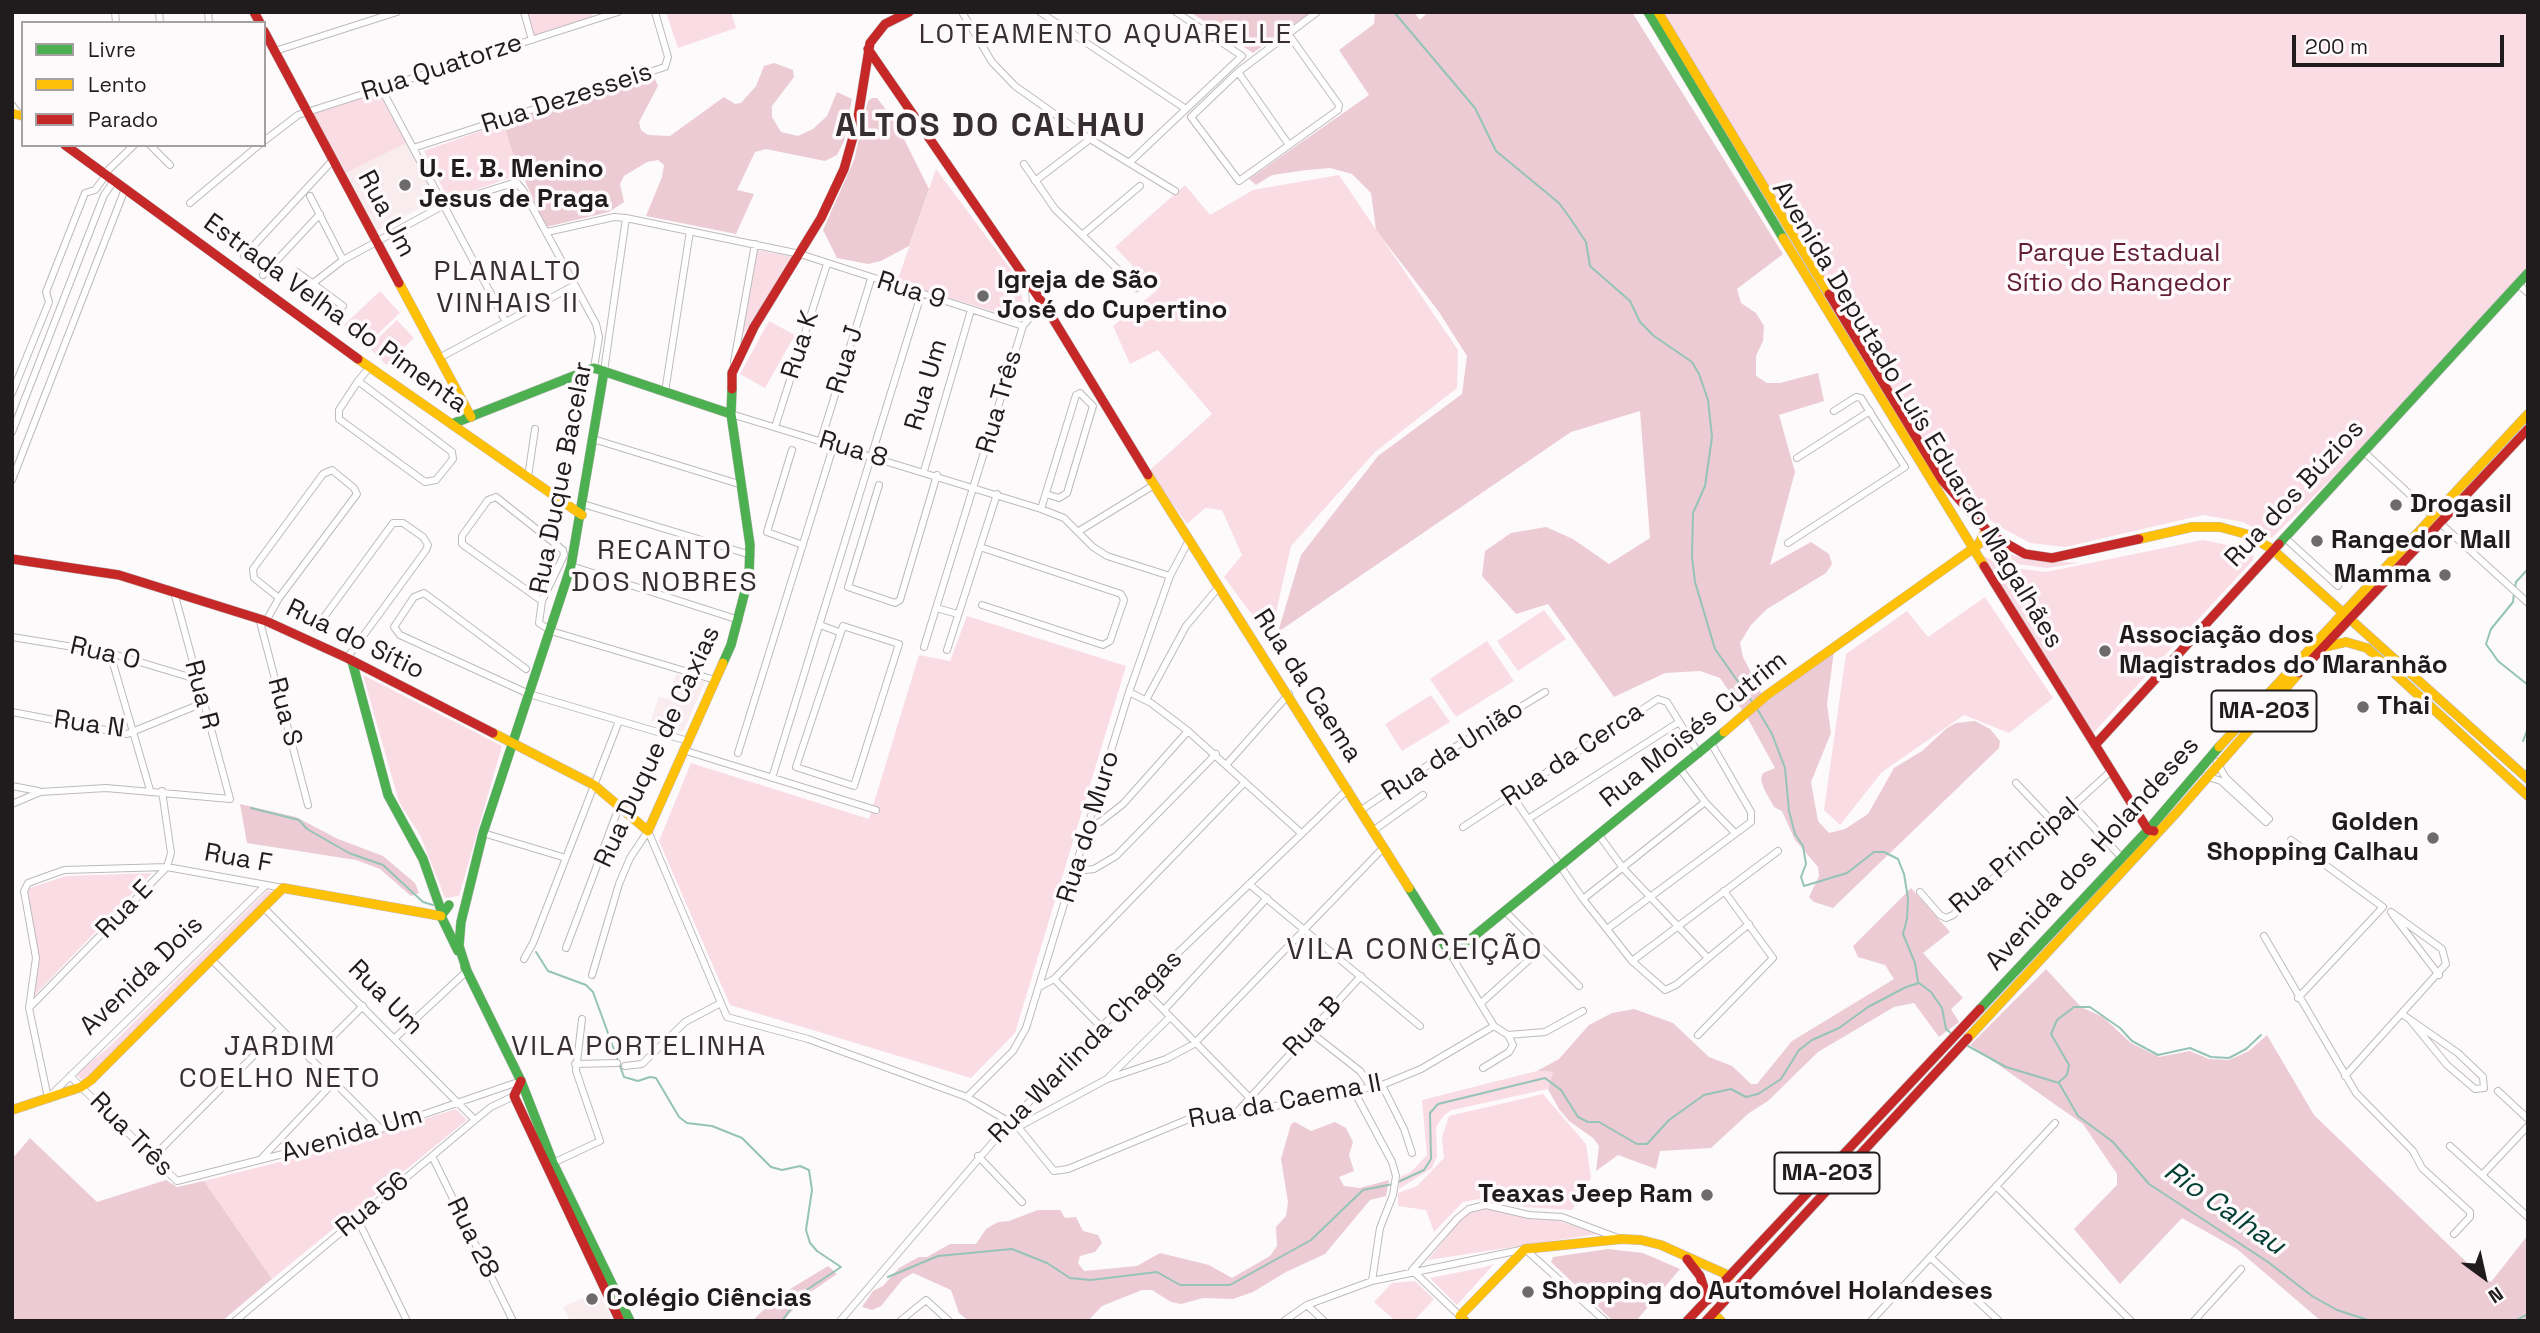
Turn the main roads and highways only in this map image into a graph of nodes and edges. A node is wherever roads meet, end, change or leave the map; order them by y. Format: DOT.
graph roads {
  1 [pos="909,12"];
  2 [pos="1648,12"];
  3 [pos="1658,12"];
  4 [pos="266,35"];
  5 [pos="868,48"];
  6 [pos="68,147"];
  7 [pos="2528,273"];
  8 [pos="599,370"];
  9 [pos="731,414"];
  10 [pos="2528,414"];
  11 [pos="471,417"];
  12 [pos="452,424"];
  13 [pos="2528,429"];
  14 [pos="582,515"];
  15 [pos="2437,519"];
  16 [pos="1986,530"];
  17 [pos="1973,549"];
  18 [pos="2272,549"];
  19 [pos="12,559"];
  20 [pos="2347,615"];
  21 [pos="2324,647"];
  22 [pos="349,659"];
  23 [pos="2476,732"];
  24 [pos="2459,733"];
  25 [pos="512,741"];
  26 [pos="2095,745"];
  27 [pos="2528,779"];
  28 [pos="2528,796"];
  29 [pos="648,831"];
  30 [pos="2153,831"];
  31 [pos="283,888"];
  32 [pos="466,901"];
  33 [pos="446,912"];
  34 [pos="462,919"];
  35 [pos="1451,955"];
  36 [pos="467,971"];
  37 [pos="1965,1032"];
  38 [pos="1950,1049"];
  39 [pos="521,1081"];
  40 [pos="12,1110"];
  41 [pos="1680,1254"];
  42 [pos="1730,1276"];
  43 [pos="1708,1300"];
  44 [pos="1709,1317"];
  45 [pos="1463,1318"];
  46 [pos="620,1321"];
  47 [pos="630,1321"];
  48 [pos="1687,1321"];
  49 [pos="1721,1321"];
  1 -- 5 [label="main road"];
  2 -- 17 [label="main road, Avenida Deputado Luís Eduardo Magalhães"];
  3 -- 16 [label="main road, Avenida Deputado Luís Eduardo Magalhães"];
  4 -- 11 [label="main road, Rua Um"];
  5 -- 9 [label="main road, Rua Duque de Caxias"];
  5 -- 35 [label="main road, Rua da Caema"];
  6 -- 12 [label="main road, Estrada Velha do Pimenta"];
  7 -- 18 [label="main road, Rua dos Búzios"];
  8 -- 9 [label="main road"];
  8 -- 11 [label="main road"];
  8 -- 14 [label="main road, Rua Duque Bacelar"];
  9 -- 29 [label="main road, Rua Duque de Caxias"];
  10 -- 15 [label="main road, Avenida dos Holandeses / MA-203"];
  11 -- 12 [label="main road"];
  12 -- 14 [label="main road, Estrada Velha do Pimenta"];
  13 -- 15 [label="main road, Avenida dos Holandeses / MA-203"];
  14 -- 25 [label="main road, Rua Duque Bacelar"];
  15 -- 20 [label="main road, Avenida dos Holandeses / MA-203"];
  16 -- 17 [label="main road"];
  16 -- 18 [label="main road, Avenida Deputado Luís Eduardo Magalhães"];
  17 -- 26 [label="main road, Avenida Deputado Luís Eduardo Magalhães"];
  17 -- 35 [label="main road, Rua Moisés Cutrim"];
  18 -- 20 [label="main road, Avenida Deputado Luís Eduardo Magalhães"];
  18 -- 26 [label="main road, Rua dos Búzios"];
  19 -- 22 [label="main road, Rua do Sítio"];
  20 -- 21 [label="main road, Avenida dos Holandeses / MA-203"];
  20 -- 23 [label="main road, Avenida Deputado Luís Eduardo Magalhães"];
  20 -- 30 [label="main road, Avenida dos Holandeses / MA-203"];
  21 -- 24 [label="main road"];
  21 -- 30 [label="main road, Avenida dos Holandeses / MA-203"];
  22 -- 25 [label="main road, Rua do Sítio"];
  22 -- 33 [label="main road"];
  23 -- 24 [label="main road"];
  23 -- 27 [label="main road, Avenida Deputado Luís Eduardo Magalhães"];
  24 -- 28 [label="main road"];
  25 -- 29 [label="main road, Rua do Sítio"];
  25 -- 32 [label="main road, Rua Duque Bacelar"];
  26 -- 30 [label="main road, Avenida Deputado Luís Eduardo Magalhães"];
  30 -- 37 [label="main road, Avenida dos Holandeses / MA-203"];
  30 -- 37 [label="main road, Avenida dos Holandeses / MA-203"];
  31 -- 33 [label="main road, Rua F"];
  31 -- 40 [label="main road, Avenida Dois"];
  32 -- 33 [label="main road"];
  32 -- 34 [label="main road, Rua Duque Bacelar"];
  33 -- 34 [label="main road"];
  33 -- 34 [label="main road, Rua F"];
  33 -- 36 [label="main road"];
  34 -- 36 [label="main road, Rua Duque Bacelar"];
  36 -- 39 [label="main road"];
  37 -- 38 [label="main road, Avenida dos Holandeses / MA-203"];
  38 -- 42 [label="main road, Avenida dos Holandeses / MA-203"];
  38 -- 44 [label="main road, Avenida dos Holandeses / MA-203"];
  39 -- 46 [label="main road"];
  39 -- 47 [label="main road"];
  41 -- 42 [label="main road"];
  41 -- 43 [label="main road"];
  41 -- 45 [label="main road"];
  42 -- 43 [label="main road, Avenida dos Holandeses / MA-203"];
  43 -- 48 [label="main road, Avenida dos Holandeses / MA-203"];
  44 -- 49 [label="main road"];
}
